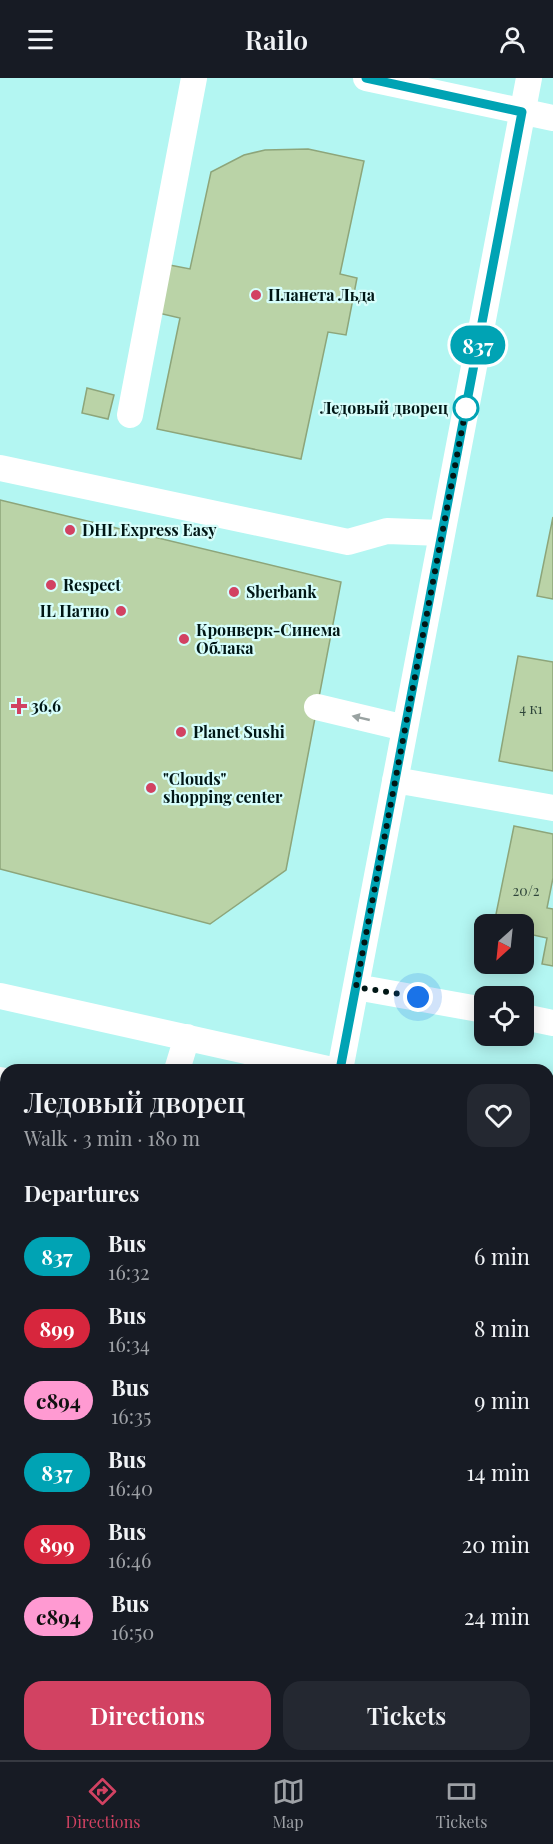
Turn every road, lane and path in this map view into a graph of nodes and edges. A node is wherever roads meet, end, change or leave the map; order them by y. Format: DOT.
graph roads {
  1 [pos="194,78"];
  2 [pos="366,78"];
  3 [pos="529,78"];
  4 [pos="522,112"];
  5 [pos="553,118"];
  6 [pos="130,415"];
  7 [pos="0,468"];
  8 [pos="442,533"];
  9 [pos="317,707"];
  10 [pos="405,728"];
  11 [pos="396,780"];
  12 [pos="553,808"];
  13 [pos="356,987"];
  14 [pos="0,996"];
  15 [pos="474,1008"];
  16 [pos="534,1019"];
  17 [pos="553,1023"];
  18 [pos="187,1037"];
  19 [pos="179,1064"];
  20 [pos="306,1064"];
  21 [pos="341,1064"];
  1 -- 6 [label="street"];
  2 -- 4 [label="street"];
  3 -- 4 [label="street"];
  4 -- 5 [label="street"];
  4 -- 8 [label="street"];
  7 -- 8 [label="street"];
  8 -- 10 [label="street"];
  10 -- 9 [label="street, one-way"];
  10 -- 11 [label="street"];
  11 -- 12 [label="street"];
  11 -- 13 [label="street"];
  13 -- 15 [label="street"];
  13 -- 21 [label="street"];
  14 -- 18 [label="street"];
  16 -- 17 [label="street"];
  18 -- 19 [label="street"];
  18 -- 20 [label="street"];
}
